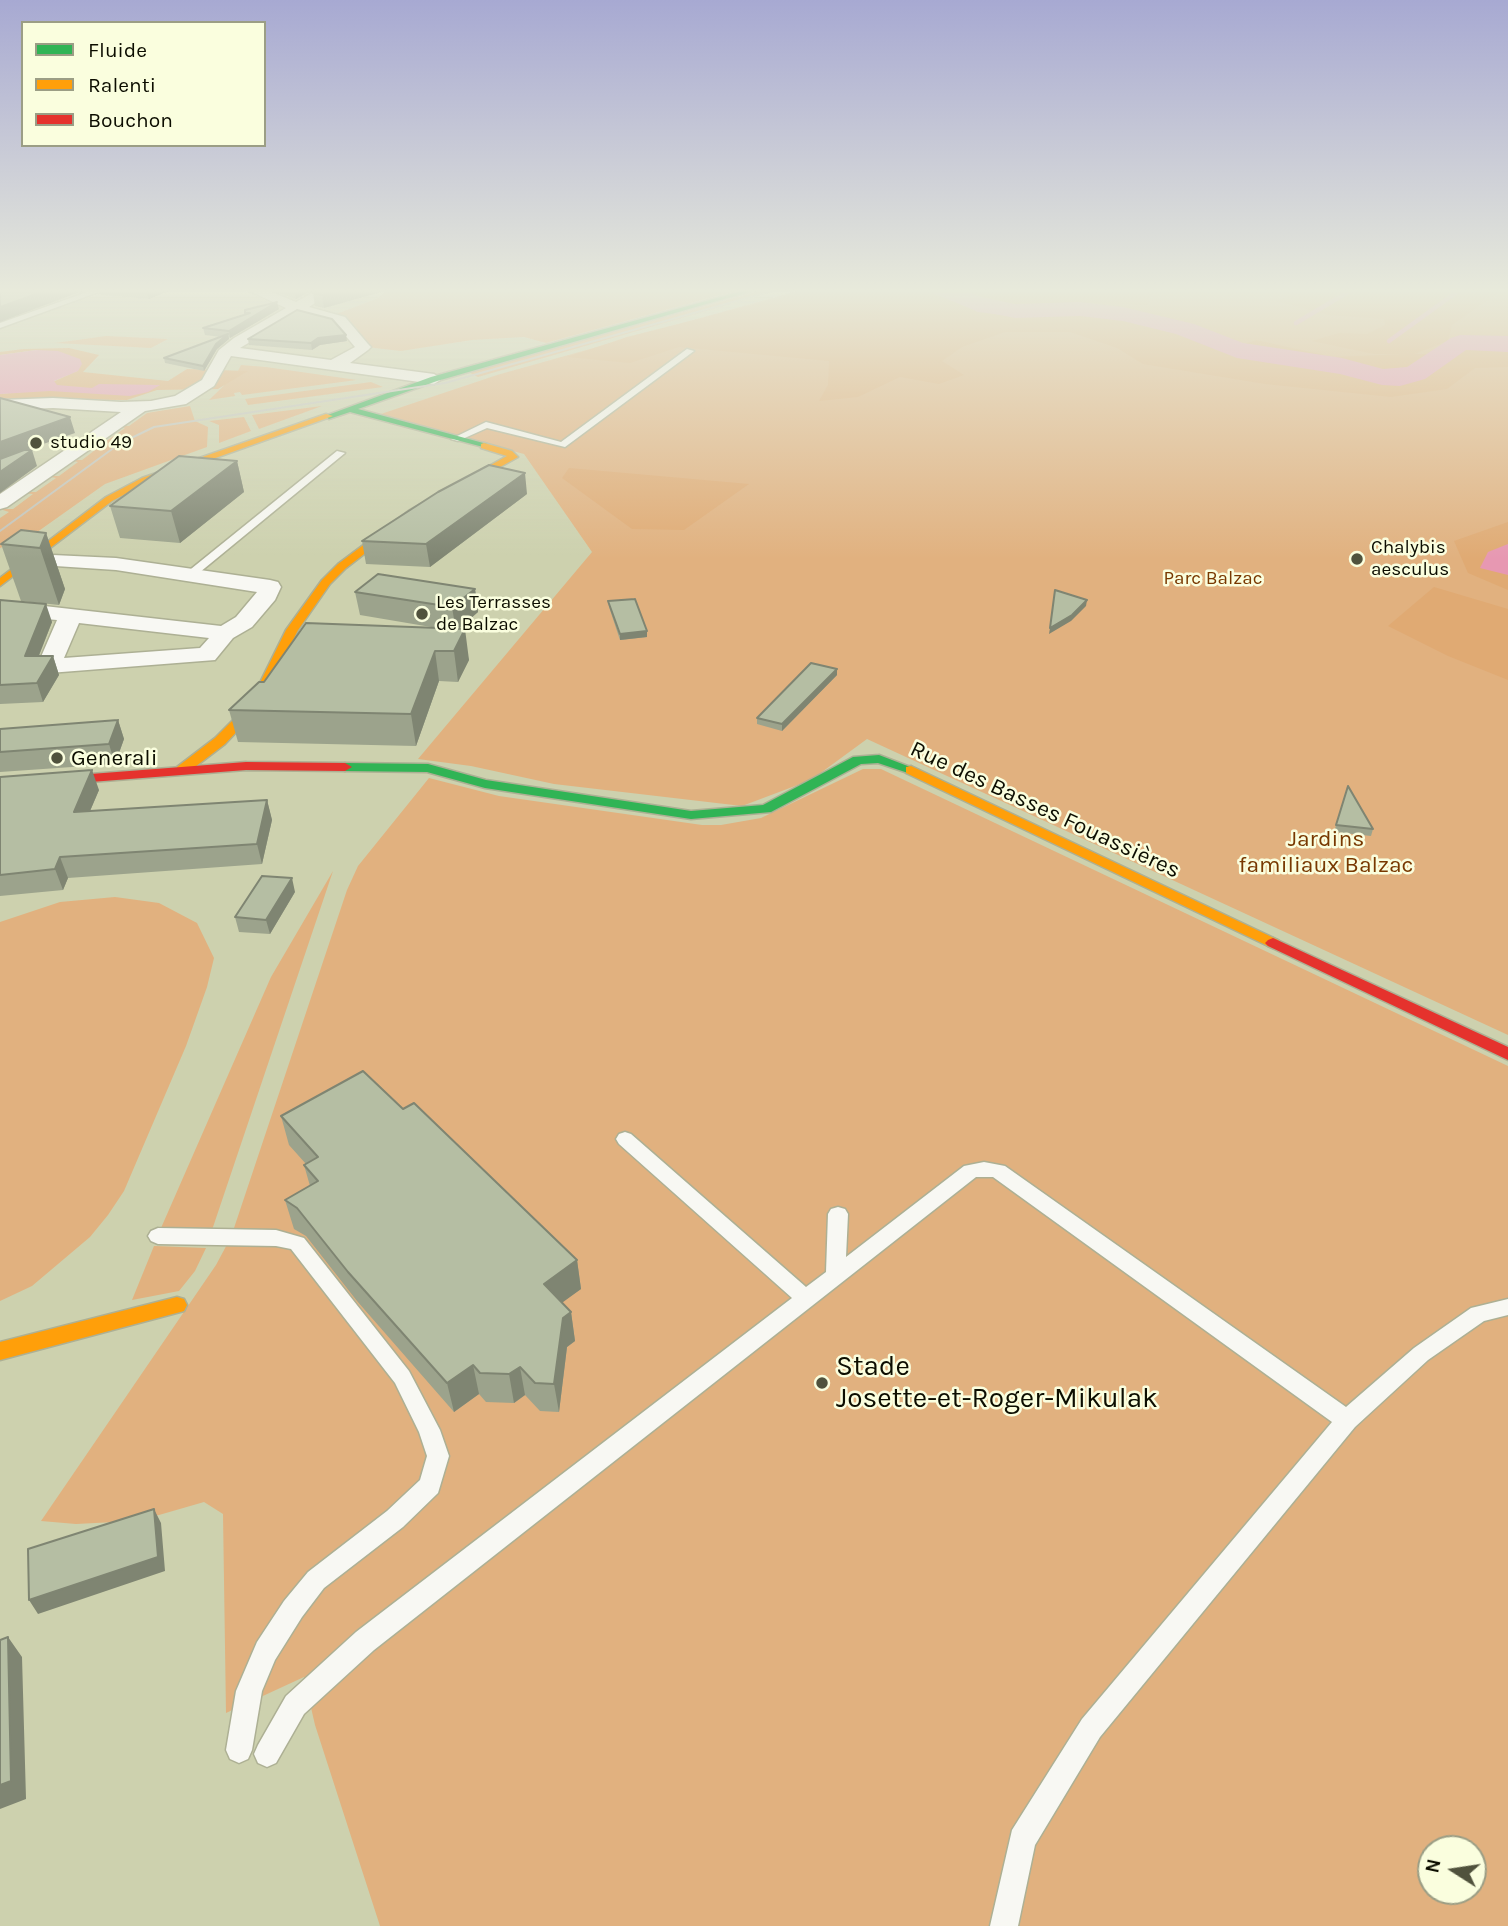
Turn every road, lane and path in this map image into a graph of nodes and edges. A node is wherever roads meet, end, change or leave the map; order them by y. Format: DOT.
graph roads {
  1 [pos="211,379"];
  2 [pos="434,379"];
  3 [pos="652,379"];
  4 [pos="0,405"];
  5 [pos="141,407"];
  6 [pos="350,409"];
  7 [pos="118,420"];
  8 [pos="455,439"];
  9 [pos="340,453"];
  10 [pos="63,460"];
  11 [pos="0,503"];
  12 [pos="148,551"];
  13 [pos="5,556"];
  14 [pos="32,560"];
  15 [pos="60,562"];
  16 [pos="190,575"];
  17 [pos="0,583"];
  18 [pos="0,608"];
  19 [pos="71,615"];
  20 [pos="225,633"];
  21 [pos="181,770"];
  22 [pos="0,785"];
  23 [pos="1508,1054"];
  24 [pos="625,1139"];
  25 [pos="838,1214"];
  26 [pos="158,1236"];
  27 [pos="836,1273"];
  28 [pos="805,1298"];
  29 [pos="177,1305"];
  30 [pos="1508,1307"];
  31 [pos="0,1351"];
  32 [pos="1346,1420"];
  33 [pos="239,1750"];
  34 [pos="267,1754"];
  35 [pos="1004,1926"];
  1 -- 5 [label="street"];
  2 -- 6 [label="street"];
  3 -- 8 [label="lane"];
  4 -- 5 [label="street"];
  5 -- 7 [label="street"];
  6 -- 8 [label="street"];
  6 -- 14 [label="street"];
  7 -- 10 [label="street"];
  7 -- 10 [label="street"];
  8 -- 21 [label="street"];
  9 -- 16 [label="lane"];
  10 -- 11 [label="street"];
  12 -- 15 [label="street"];
  13 -- 14 [label="street"];
  14 -- 15 [label="street"];
  14 -- 17 [label="street"];
  15 -- 16 [label="street"];
  16 -- 20 [label="street"];
  18 -- 19 [label="street"];
  19 -- 20 [label="street"];
  19 -- 20 [label="street"];
  21 -- 22 [label="street, Rue des Basses Fouassières"];
  21 -- 23 [label="street, Rue des Basses Fouassières"];
  24 -- 28 [label="lane"];
  25 -- 27 [label="lane"];
  26 -- 33 [label="lane"];
  27 -- 28 [label="lane"];
  27 -- 32 [label="lane"];
  28 -- 34 [label="lane"];
  29 -- 31 [label="street"];
  30 -- 32 [label="lane"];
  32 -- 35 [label="lane"];
}
